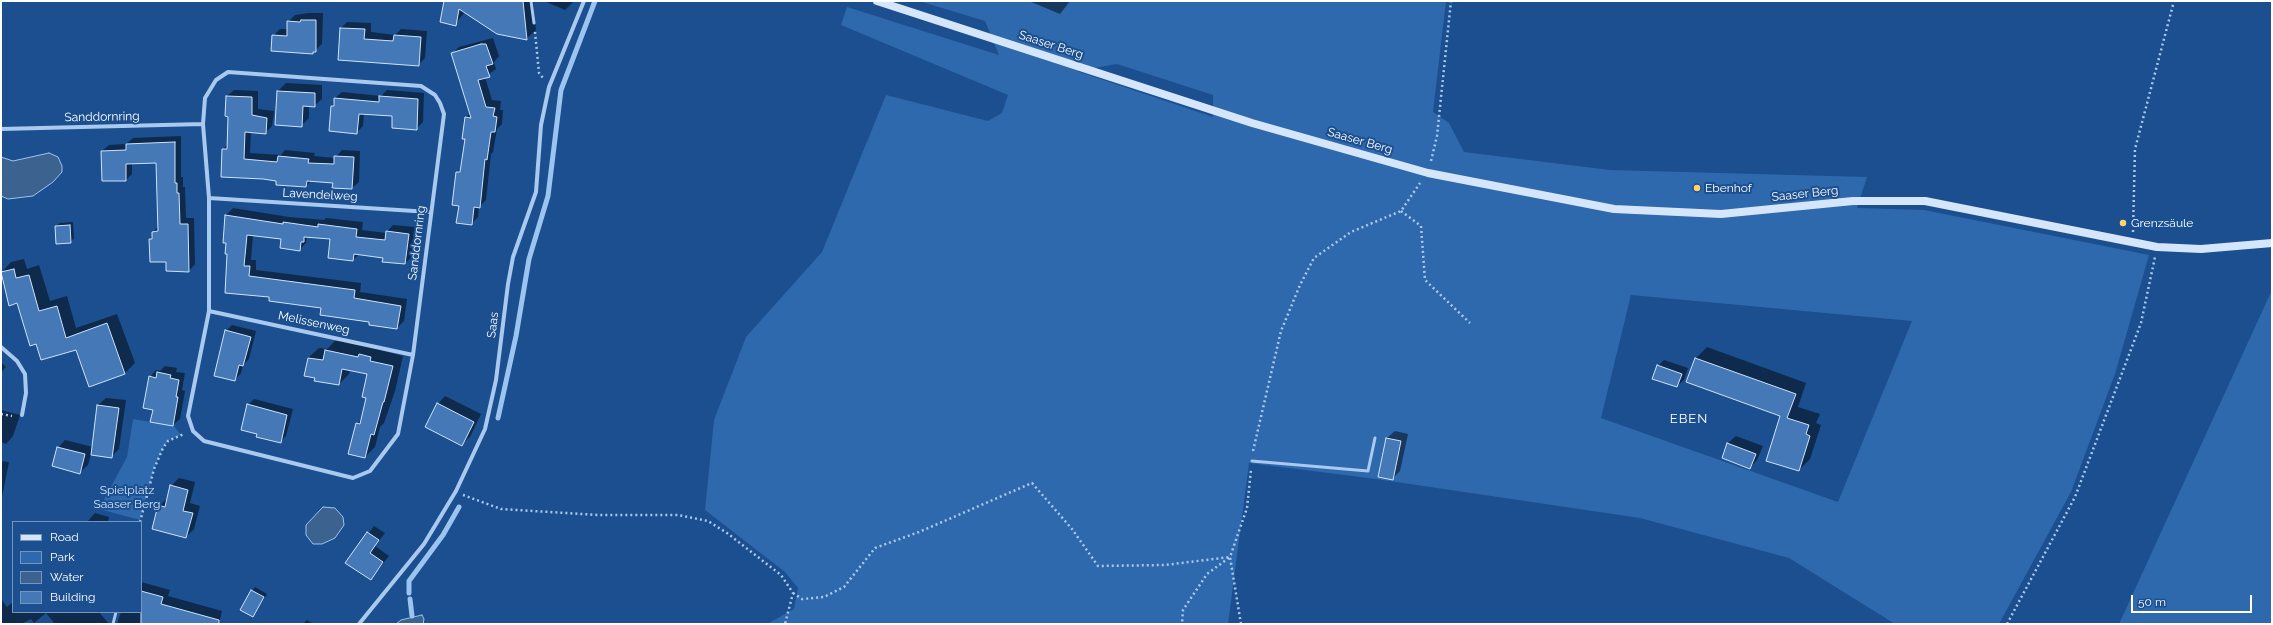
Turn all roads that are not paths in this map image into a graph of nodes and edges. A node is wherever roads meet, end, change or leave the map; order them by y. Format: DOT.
graph roads {
  1 [pos="531,1"];
  2 [pos="584,1"];
  3 [pos="877,1"];
  4 [pos="534,23"];
  5 [pos="203,124"];
  6 [pos="1,129"];
  7 [pos="209,198"];
  8 [pos="430,212"];
  9 [pos="2272,242"];
  10 [pos="209,311"];
  11 [pos="1,346"];
  12 [pos="413,355"];
  13 [pos="22,415"];
  14 [pos="1374,438"];
  15 [pos="1252,461"];
  16 [pos="116,613"];
  17 [pos="113,624"];
  18 [pos="359,624"];
  1 -- 4 [label="lane"];
  2 -- 18 [label="street, Saas"];
  3 -- 9 [label="street, Saaser Berg"];
  5 -- 6 [label="street, Sanddornring"];
  5 -- 7 [label="street, Sanddornring"];
  5 -- 8 [label="street, Sanddornring"];
  7 -- 8 [label="street, Lavendelweg"];
  7 -- 10 [label="street, Sanddornring"];
  8 -- 12 [label="street, Sanddornring"];
  10 -- 12 [label="street, Melissenweg"];
  10 -- 12 [label="street, Sanddornring"];
  11 -- 13 [label="street"];
  14 -- 15 [label="lane"];
  16 -- 17 [label="lane"];
}
